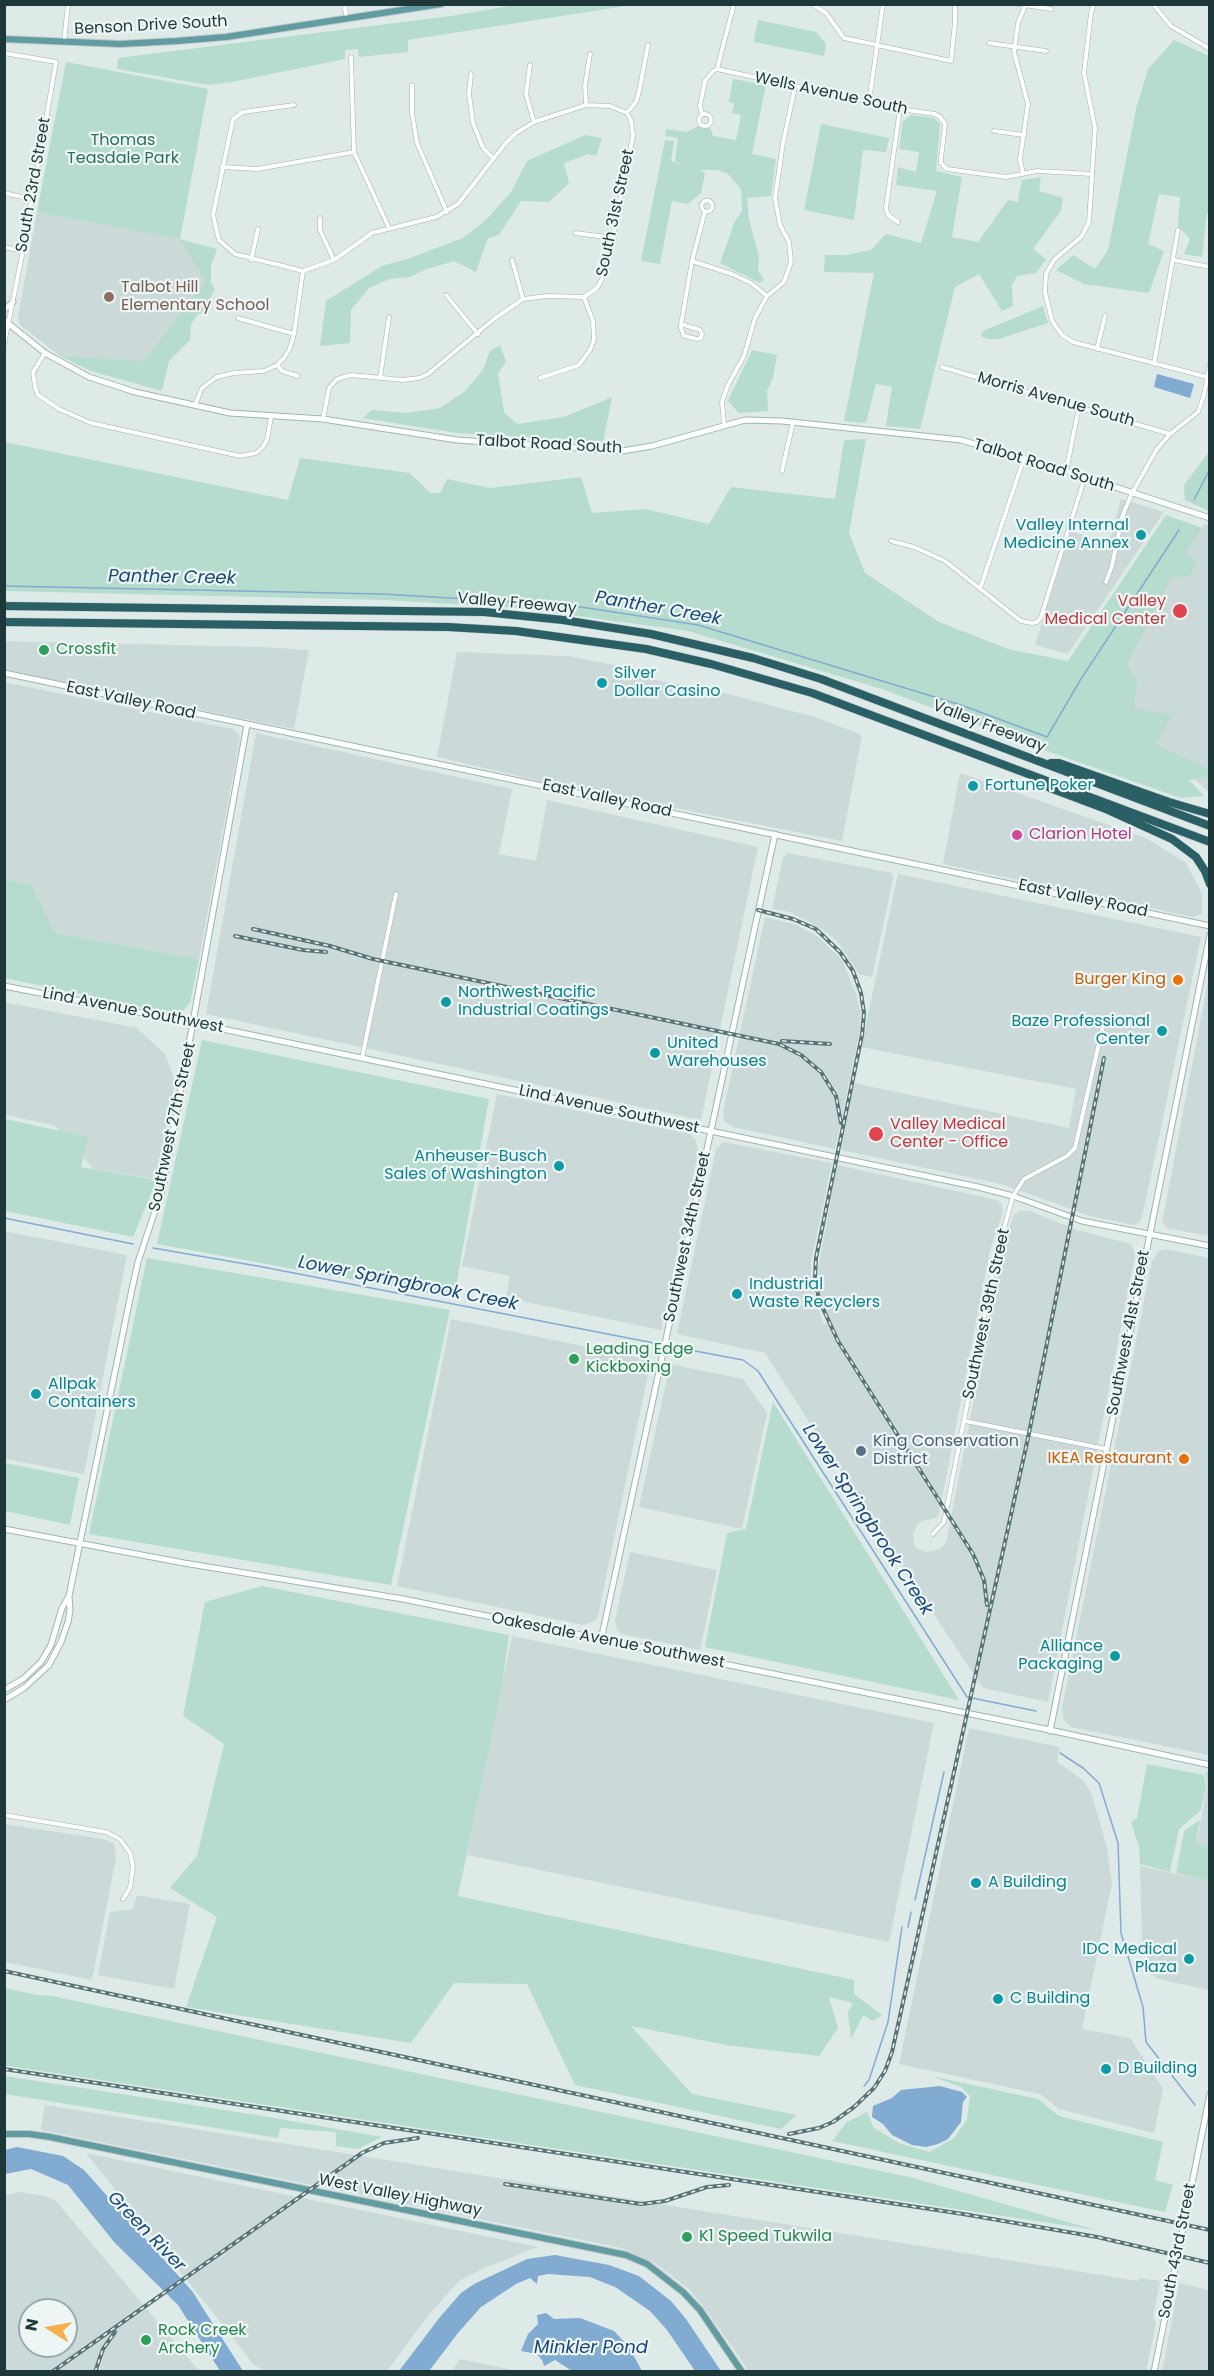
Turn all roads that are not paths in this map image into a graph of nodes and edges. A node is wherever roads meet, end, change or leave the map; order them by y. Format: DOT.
graph roads {
  1 [pos="68,4"];
  2 [pos="344,4"];
  3 [pos="441,4"];
  4 [pos="734,4"];
  5 [pos="812,4"];
  6 [pos="883,4"];
  7 [pos="955,4"];
  8 [pos="1018,4"];
  9 [pos="1094,4"];
  10 [pos="1153,4"];
  11 [pos="1025,5"];
  12 [pos="1051,9"];
  13 [pos="347,18"];
  14 [pos="4,39"];
  15 [pos="64,43"];
  16 [pos="989,43"];
  17 [pos="648,45"];
  18 [pos="878,46"];
  19 [pos="1014,47"];
  20 [pos="1209,49"];
  21 [pos="1046,51"];
  22 [pos="4,53"];
  23 [pos="590,54"];
  24 [pos="351,57"];
  25 [pos="530,66"];
  26 [pos="717,69"];
  27 [pos="471,74"];
  28 [pos="411,86"];
  29 [pos="795,87"];
  30 [pos="869,102"];
  31 [pos="294,105"];
  32 [pos="586,105"];
  33 [pos="900,109"];
  34 [pos="627,113"];
  35 [pos="702,114"];
  36 [pos="534,122"];
  37 [pos="994,131"];
  38 [pos="1024,135"];
  39 [pos="354,152"];
  40 [pos="493,158"];
  41 [pos="222,167"];
  42 [pos="1023,174"];
  43 [pos="1092,174"];
  44 [pos="4,193"];
  45 [pos="32,199"];
  46 [pos="705,211"];
  47 [pos="447,212"];
  48 [pos="320,218"];
  49 [pos="898,222"];
  50 [pos="388,228"];
  51 [pos="258,229"];
  52 [pos="1178,230"];
  53 [pos="575,233"];
  54 [pos="614,238"];
  55 [pos="4,247"];
  56 [pos="23,250"];
  57 [pos="251,260"];
  58 [pos="334,260"];
  59 [pos="512,260"];
  60 [pos="1174,260"];
  61 [pos="692,261"];
  62 [pos="1209,267"];
  63 [pos="303,271"];
  64 [pos="446,295"];
  65 [pos="767,296"];
  66 [pos="584,297"];
  67 [pos="523,299"];
  68 [pos="13,302"];
  69 [pos="4,310"];
  70 [pos="1105,316"];
  71 [pos="389,317"];
  72 [pos="238,318"];
  73 [pos="7,322"];
  74 [pos="681,324"];
  75 [pos="294,334"];
  76 [pos="478,334"];
  77 [pos="4,344"];
  78 [pos="1096,349"];
  79 [pos="45,353"];
  80 [pos="1154,364"];
  81 [pos="1209,364"];
  82 [pos="277,365"];
  83 [pos="942,367"];
  84 [pos="298,376"];
  85 [pos="1207,377"];
  86 [pos="380,378"];
  87 [pos="540,378"];
  88 [pos="195,405"];
  89 [pos="1079,407"];
  90 [pos="271,417"];
  91 [pos="323,419"];
  92 [pos="793,422"];
  93 [pos="724,424"];
  94 [pos="1170,434"];
  95 [pos="1024,458"];
  96 [pos="782,471"];
  97 [pos="1066,471"];
  98 [pos="1085,477"];
  99 [pos="1132,493"];
  100 [pos="1209,518"];
  101 [pos="891,541"];
  102 [pos="1106,582"];
  103 [pos="980,589"];
  104 [pos="4,606"];
  105 [pos="476,613"];
  106 [pos="4,622"];
  107 [pos="4,674"];
  108 [pos="247,725"];
  109 [pos="1044,762"];
  110 [pos="1006,766"];
  111 [pos="1209,814"];
  112 [pos="1209,826"];
  113 [pos="1209,831"];
  114 [pos="775,834"];
  115 [pos="1209,842"];
  116 [pos="1209,884"];
  117 [pos="396,894"];
  118 [pos="1209,926"];
  119 [pos="1209,935"];
  120 [pos="4,986"];
  121 [pos="1105,1017"];
  122 [pos="194,1023"];
  123 [pos="362,1058"];
  124 [pos="711,1131"];
  125 [pos="1013,1196"];
  126 [pos="1149,1235"];
  127 [pos="1209,1246"];
  128 [pos="965,1421"];
  129 [pos="1106,1449"];
  130 [pos="4,1529"];
  131 [pos="933,1534"];
  132 [pos="80,1543"];
  133 [pos="69,1596"];
  134 [pos="602,1640"];
  135 [pos="4,1690"];
  136 [pos="4,1700"];
  137 [pos="1050,1731"];
  138 [pos="1209,1765"];
  139 [pos="4,1815"];
  140 [pos="123,1899"];
  141 [pos="1209,2094"];
  142 [pos="4,2134"];
  143 [pos="742,2372"];
  144 [pos="1154,2372"];
  1 -- 15 [label="street"];
  2 -- 13 [label="street"];
  3 -- 13 [label="main road, Benson Drive South"];
  4 -- 26 [label="street"];
  5 -- 18 [label="street"];
  6 -- 18 [label="street"];
  7 -- 18 [label="street"];
  8 -- 11 [label="street"];
  9 -- 43 [label="street"];
  10 -- 20 [label="street"];
  11 -- 12 [label="street"];
  11 -- 19 [label="street"];
  13 -- 15 [label="main road, Benson Drive South"];
  14 -- 15 [label="main road, Benson Drive South"];
  16 -- 19 [label="street"];
  17 -- 34 [label="street"];
  18 -- 30 [label="street"];
  19 -- 21 [label="street"];
  19 -- 38 [label="street"];
  22 -- 45 [label="street, South 23rd Street"];
  23 -- 32 [label="street"];
  24 -- 39 [label="street"];
  25 -- 36 [label="street"];
  26 -- 29 [label="street, Wells Avenue South"];
  26 -- 35 [label="street"];
  27 -- 40 [label="street"];
  28 -- 47 [label="street"];
  29 -- 30 [label="street, Wells Avenue South"];
  29 -- 65 [label="street"];
  30 -- 33 [label="street, Wells Avenue South"];
  31 -- 41 [label="street"];
  32 -- 34 [label="street"];
  32 -- 36 [label="street"];
  33 -- 42 [label="street, Wells Avenue South"];
  33 -- 49 [label="street"];
  34 -- 54 [label="street, South 31st Street"];
  36 -- 40 [label="street"];
  37 -- 38 [label="street"];
  38 -- 42 [label="street"];
  39 -- 41 [label="street"];
  39 -- 50 [label="street"];
  40 -- 47 [label="street"];
  41 -- 57 [label="street"];
  42 -- 43 [label="street"];
  43 -- 78 [label="street"];
  44 -- 45 [label="street"];
  45 -- 56 [label="street, South 23rd Street"];
  46 -- 61 [label="street"];
  47 -- 50 [label="street"];
  48 -- 58 [label="street"];
  50 -- 58 [label="street"];
  51 -- 57 [label="street"];
  52 -- 60 [label="street"];
  53 -- 54 [label="street"];
  54 -- 66 [label="street, South 31st Street"];
  55 -- 56 [label="street"];
  56 -- 68 [label="street, South 23rd Street"];
  57 -- 63 [label="street"];
  58 -- 63 [label="street"];
  59 -- 67 [label="street"];
  60 -- 62 [label="street"];
  60 -- 80 [label="street"];
  61 -- 65 [label="street"];
  61 -- 74 [label="street"];
  63 -- 75 [label="street"];
  64 -- 76 [label="street"];
  65 -- 93 [label="street"];
  66 -- 67 [label="street"];
  66 -- 87 [label="street, South 31st Street"];
  67 -- 76 [label="street"];
  68 -- 69 [label="street"];
  68 -- 73 [label="street, South 23rd Street"];
  70 -- 78 [label="street"];
  71 -- 86 [label="street"];
  72 -- 75 [label="street"];
  73 -- 77 [label="street, South 23rd Street"];
  73 -- 79 [label="street, Talbot Road South"];
  74 -- 74 [label="street"];
  75 -- 82 [label="street"];
  76 -- 86 [label="street"];
  78 -- 80 [label="street"];
  79 -- 88 [label="street, Talbot Road South"];
  79 -- 90 [label="street"];
  80 -- 85 [label="street"];
  81 -- 85 [label="street"];
  82 -- 84 [label="street"];
  82 -- 88 [label="street"];
  83 -- 89 [label="street, Morris Avenue South"];
  85 -- 94 [label="street"];
  86 -- 91 [label="street"];
  88 -- 90 [label="street, Talbot Road South"];
  89 -- 94 [label="street, Morris Avenue South"];
  89 -- 97 [label="street"];
  90 -- 91 [label="street, Talbot Road South"];
  91 -- 93 [label="street, Talbot Road South"];
  92 -- 93 [label="street, Talbot Road South"];
  92 -- 95 [label="street, Talbot Road South"];
  92 -- 96 [label="street"];
  94 -- 99 [label="street"];
  95 -- 97 [label="street, Talbot Road South"];
  95 -- 103 [label="street"];
  97 -- 98 [label="street, Talbot Road South"];
  98 -- 99 [label="street, Talbot Road South"];
  98 -- 103 [label="street"];
  99 -- 100 [label="street, Talbot Road South"];
  99 -- 102 [label="street"];
  101 -- 103 [label="street"];
  104 -- 105 [label="highway, Valley Freeway"];
  105 -- 109 [label="highway, Valley Freeway"];
  105 -- 113 [label="highway"];
  106 -- 110 [label="highway, Valley Freeway"];
  107 -- 108 [label="street, East Valley Road"];
  108 -- 114 [label="street, East Valley Road"];
  108 -- 122 [label="street, Southwest 27th Street"];
  109 -- 111 [label="highway"];
  109 -- 112 [label="highway, Valley Freeway"];
  110 -- 115 [label="highway, Valley Freeway"];
  110 -- 116 [label="highway"];
  114 -- 118 [label="street, East Valley Road"];
  114 -- 124 [label="street, Southwest 34th Street"];
  117 -- 123 [label="street"];
  119 -- 126 [label="street, Southwest 41st Street"];
  120 -- 122 [label="street, Lind Avenue Southwest"];
  121 -- 125 [label="street, Southwest 39th Street"];
  122 -- 123 [label="street, Lind Avenue Southwest"];
  122 -- 132 [label="street, Southwest 27th Street"];
  123 -- 124 [label="street, Lind Avenue Southwest"];
  124 -- 125 [label="street, Lind Avenue Southwest"];
  124 -- 134 [label="street, Southwest 34th Street"];
  125 -- 126 [label="street, Lind Avenue Southwest"];
  125 -- 128 [label="street, Southwest 39th Street"];
  126 -- 127 [label="street, Lind Avenue Southwest"];
  126 -- 129 [label="street, Southwest 41st Street"];
  128 -- 129 [label="street"];
  128 -- 131 [label="street, Southwest 39th Street"];
  129 -- 137 [label="street, Southwest 41st Street"];
  130 -- 132 [label="street, Oakesdale Avenue Southwest"];
  132 -- 133 [label="street, Southwest 27th Street"];
  132 -- 134 [label="street, Oakesdale Avenue Southwest"];
  133 -- 135 [label="street, Southwest 27th Street"];
  133 -- 136 [label="street, Southwest 27th Street"];
  134 -- 137 [label="street, Oakesdale Avenue Southwest"];
  137 -- 138 [label="street, Oakesdale Avenue Southwest"];
  139 -- 140 [label="street"];
  141 -- 144 [label="street, South 43rd Street"];
  142 -- 143 [label="main road, West Valley Highway"];
}
